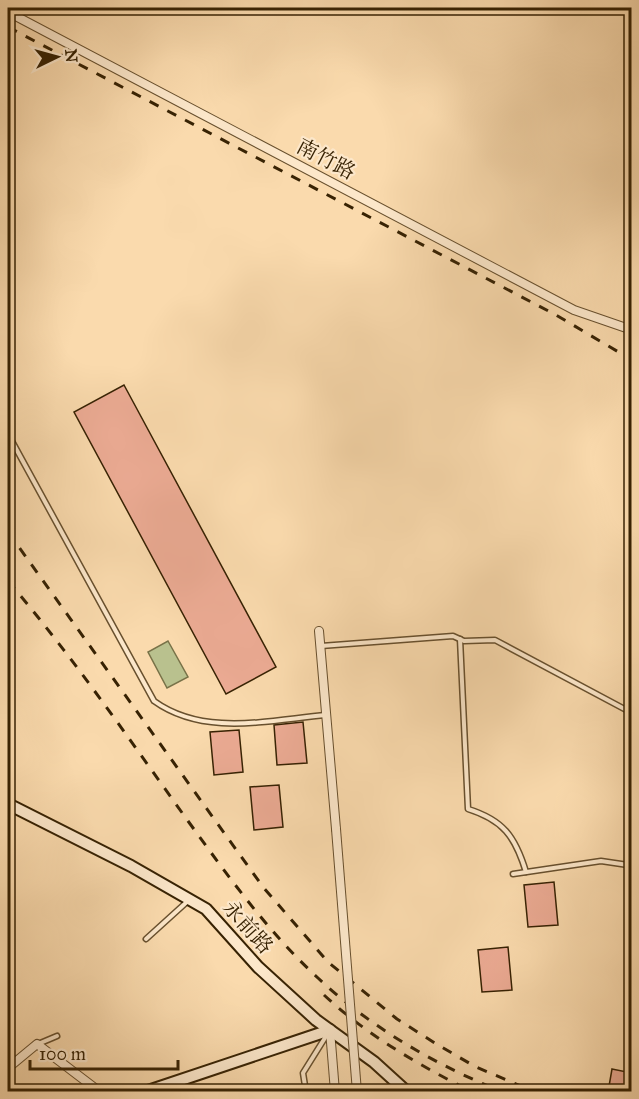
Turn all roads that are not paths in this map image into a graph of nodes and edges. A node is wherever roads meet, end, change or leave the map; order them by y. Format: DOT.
graph roads {
  1 [pos="8,12"];
  2 [pos="632,330"];
  3 [pos="8,434"];
  4 [pos="319,631"];
  5 [pos="460,639"];
  6 [pos="321,646"];
  7 [pos="632,713"];
  8 [pos="327,715"];
  9 [pos="8,804"];
  10 [pos="632,869"];
  11 [pos="526,872"];
  12 [pos="513,873"];
  13 [pos="190,899"];
  14 [pos="146,939"];
  15 [pos="330,1030"];
  16 [pos="57,1036"];
  17 [pos="37,1044"];
  18 [pos="8,1068"];
  19 [pos="100,1092"];
  20 [pos="145,1092"];
  21 [pos="306,1092"];
  22 [pos="334,1092"];
  23 [pos="357,1092"];
  24 [pos="406,1092"];
  1 -- 2 [label="street, 南竹路"];
  3 -- 8 [label="lane"];
  4 -- 6 [label="street"];
  5 -- 6 [label="lane"];
  5 -- 7 [label="lane"];
  5 -- 11 [label="lane"];
  6 -- 8 [label="street"];
  8 -- 23 [label="street, bridge"];
  9 -- 13 [label="street, 永前路"];
  10 -- 11 [label="lane"];
  11 -- 12 [label="lane"];
  13 -- 14 [label="lane"];
  13 -- 15 [label="street, 永前路"];
  15 -- 20 [label="street"];
  15 -- 21 [label="lane"];
  15 -- 22 [label="street"];
  15 -- 24 [label="street, 永前路"];
  16 -- 17 [label="lane"];
  17 -- 18 [label="street"];
  17 -- 19 [label="street"];
}
